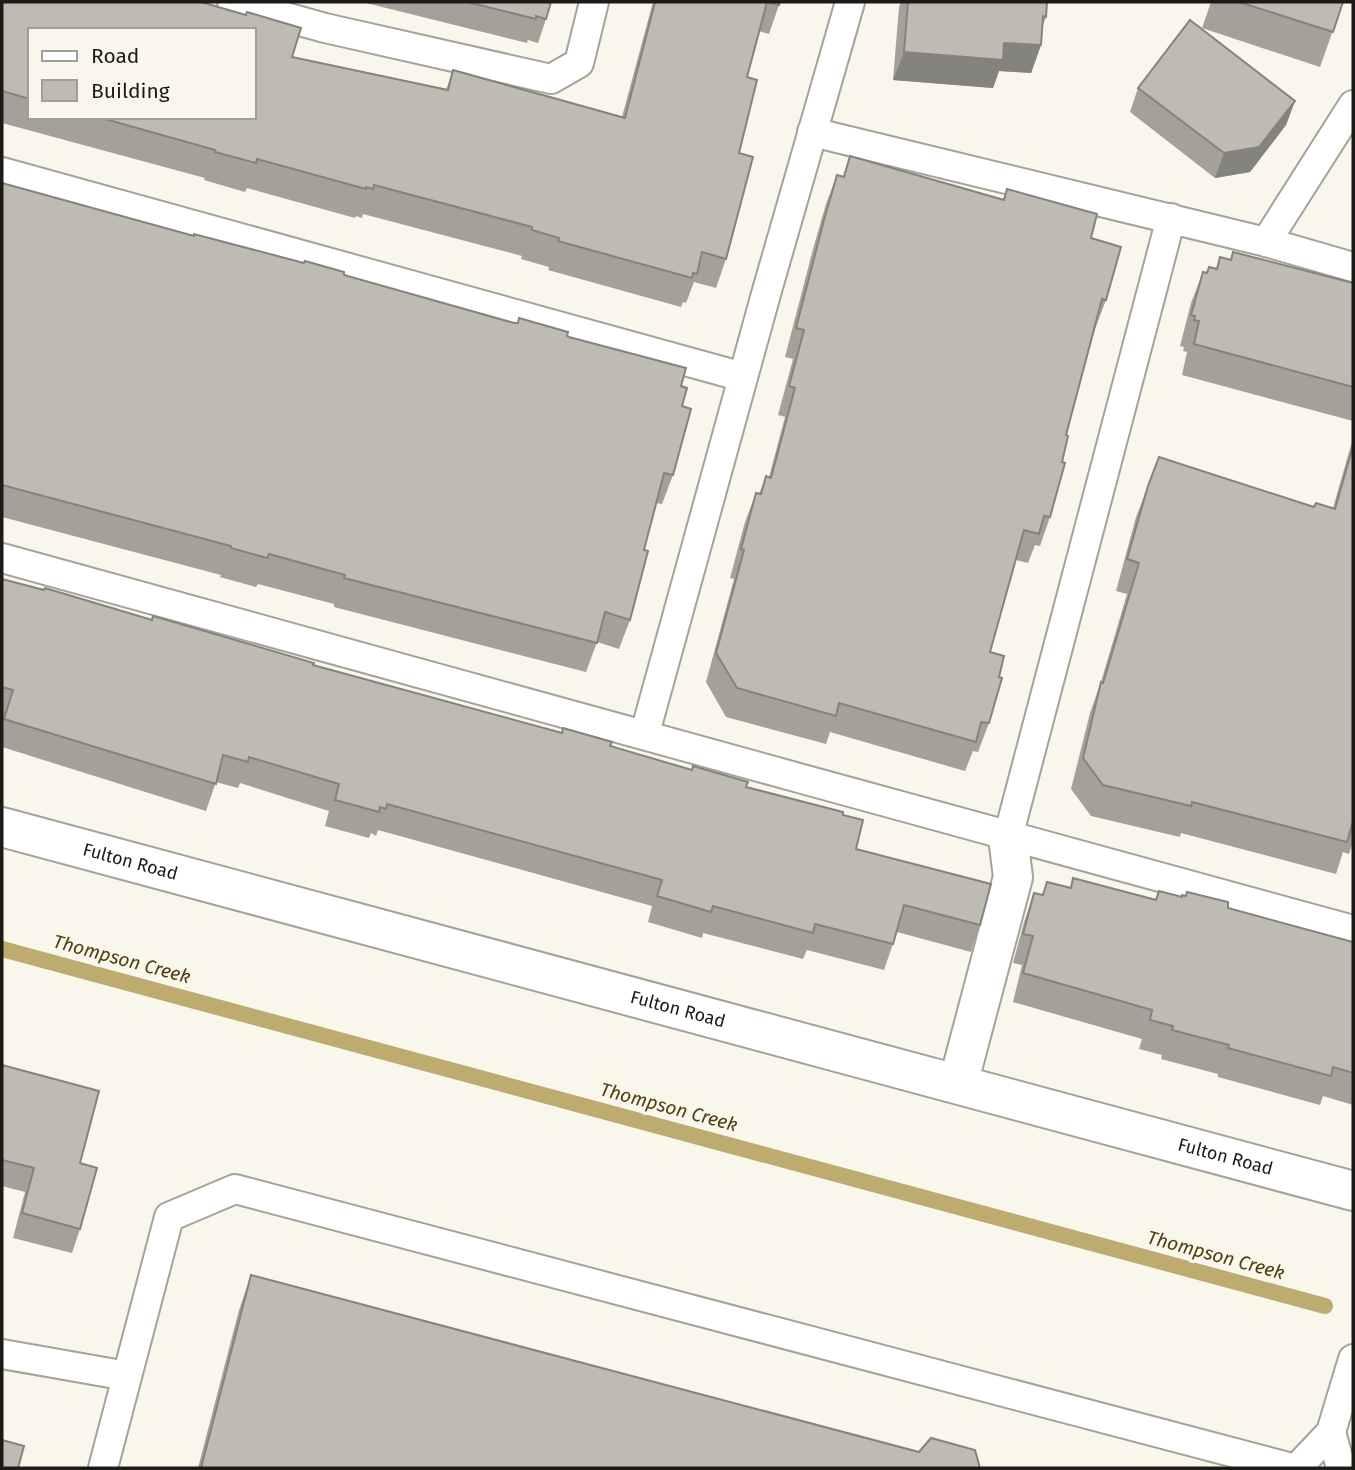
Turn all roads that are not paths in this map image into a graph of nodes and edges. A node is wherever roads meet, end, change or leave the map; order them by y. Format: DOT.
graph roads {
  1 [pos="594,2"];
  2 [pos="850,2"];
  3 [pos="239,3"];
  4 [pos="1353,105"];
  5 [pos="812,132"];
  6 [pos="2,172"];
  7 [pos="1171,218"];
  8 [pos="1266,242"];
  9 [pos="1353,267"];
  10 [pos="743,377"];
  11 [pos="2,558"];
  12 [pos="645,733"];
  13 [pos="2,827"];
  14 [pos="1009,837"];
  15 [pos="1353,930"];
  16 [pos="958,1084"];
  17 [pos="1353,1191"];
  18 [pos="2,1354"];
  19 [pos="1353,1359"];
  20 [pos="127,1376"];
  21 [pos="1331,1433"];
  22 [pos="103,1468"];
  23 [pos="1295,1468"];
  24 [pos="1341,1468"];
  1 -- 3 [label="lane"];
  2 -- 5 [label="lane"];
  4 -- 8 [label="lane"];
  5 -- 7 [label="lane"];
  5 -- 10 [label="lane"];
  6 -- 10 [label="lane"];
  7 -- 8 [label="lane"];
  7 -- 14 [label="lane"];
  8 -- 9 [label="lane"];
  10 -- 12 [label="lane"];
  11 -- 12 [label="lane"];
  12 -- 14 [label="lane"];
  13 -- 16 [label="street, Fulton Road"];
  14 -- 15 [label="lane"];
  14 -- 16 [label="street"];
  16 -- 17 [label="street, Fulton Road"];
  18 -- 20 [label="lane"];
  19 -- 21 [label="lane"];
  20 -- 22 [label="lane"];
  20 -- 23 [label="lane"];
  21 -- 23 [label="lane"];
  21 -- 24 [label="lane"];
}
